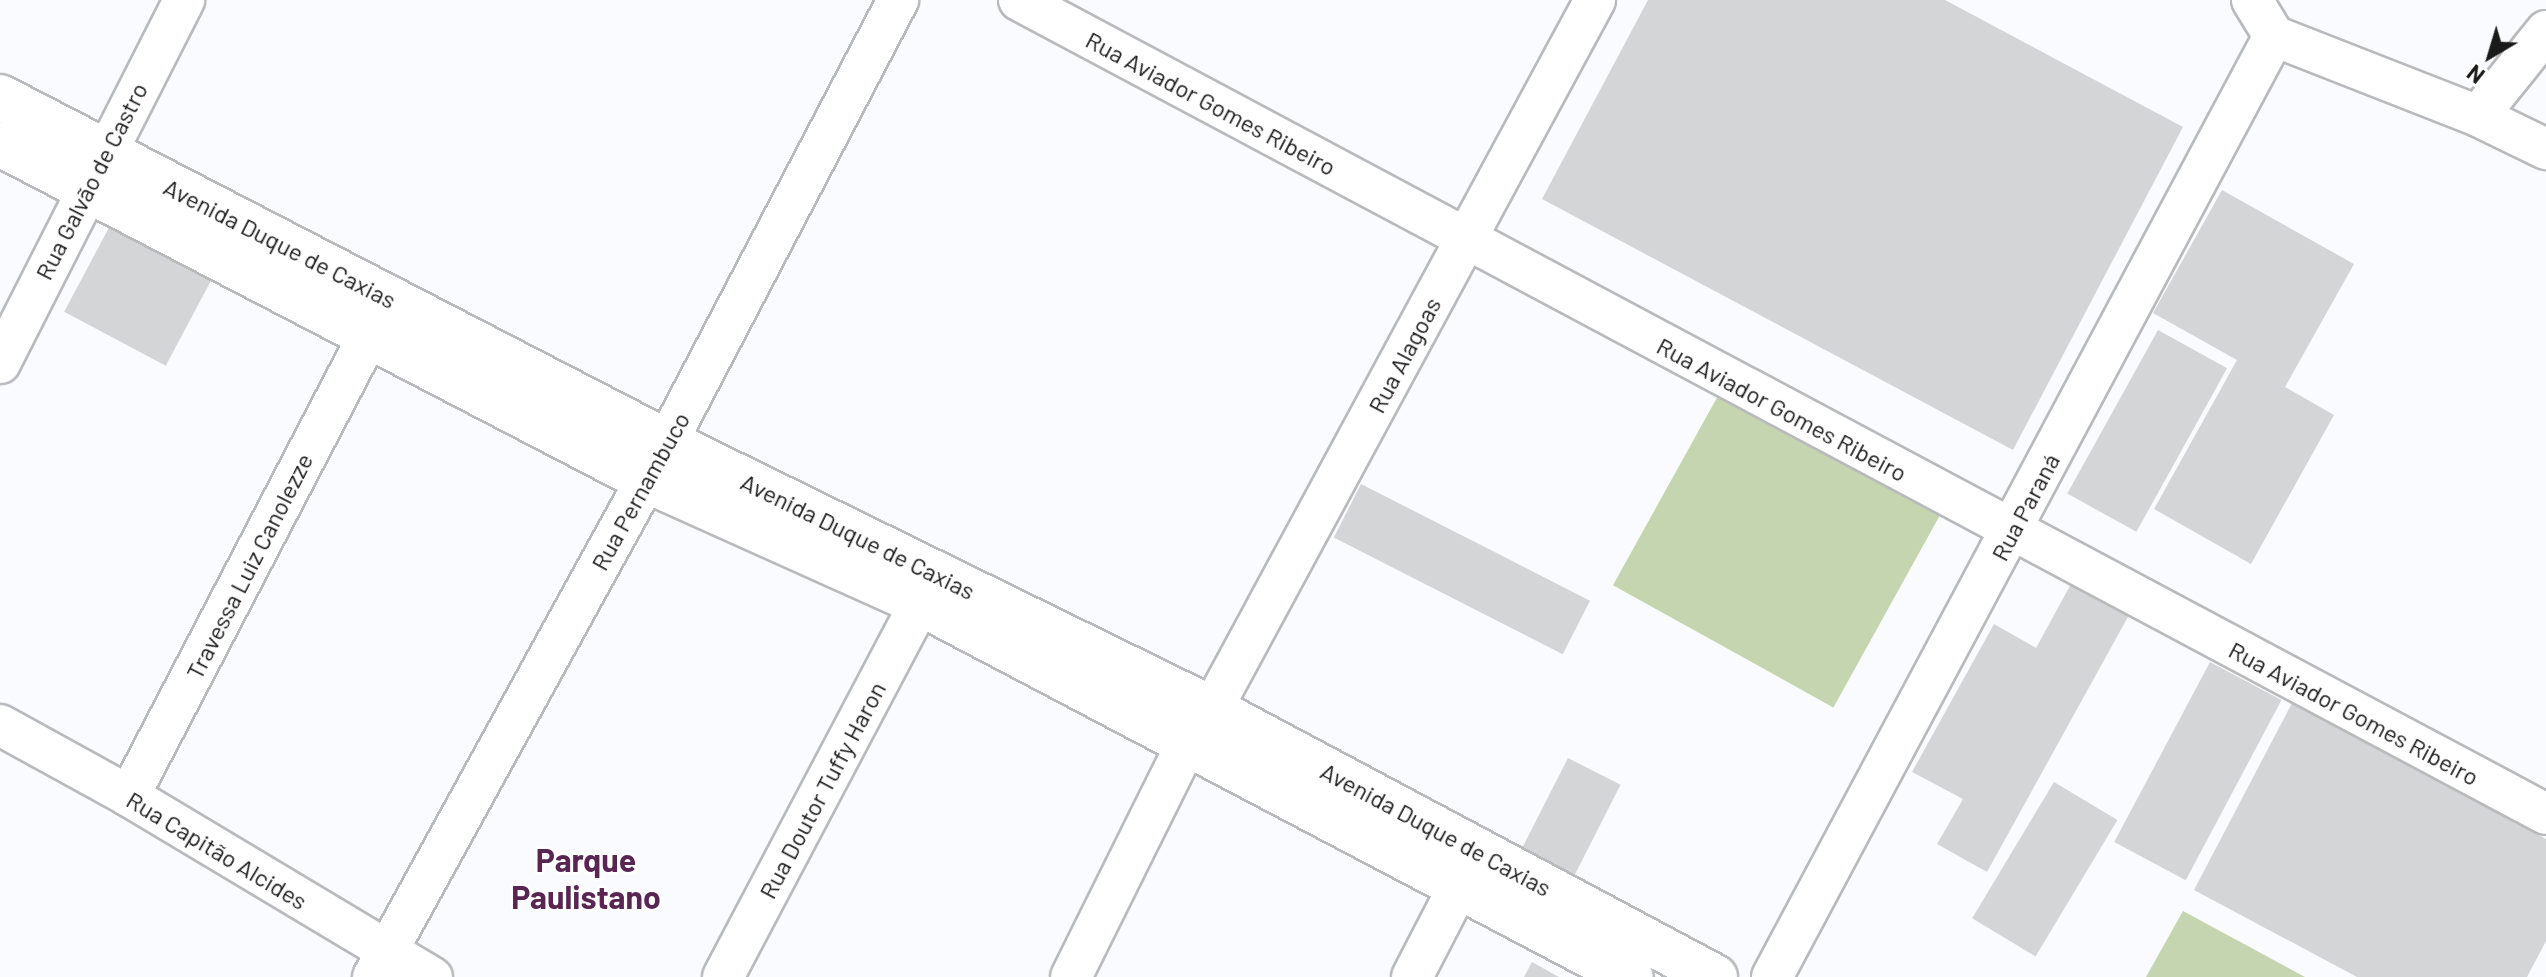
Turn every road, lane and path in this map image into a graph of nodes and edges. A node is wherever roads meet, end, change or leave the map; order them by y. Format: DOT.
graph roads {
  1 [pos="184,0"];
  2 [pos="898,0"];
  3 [pos="1019,0"];
  4 [pos="1595,0"];
  5 [pos="2252,0"];
  6 [pos="2546,31"];
  7 [pos="2274,36"];
  8 [pos="0,97"];
  9 [pos="2478,116"];
  10 [pos="0,144"];
  11 [pos="2546,149"];
  12 [pos="94,170"];
  13 [pos="1467,240"];
  14 [pos="369,335"];
  15 [pos="0,363"];
  16 [pos="667,442"];
  17 [pos="646,480"];
  18 [pos="2012,533"];
  19 [pos="920,603"];
  20 [pos="0,725"];
  21 [pos="1200,725"];
  22 [pos="129,796"];
  23 [pos="2546,814"];
  24 [pos="1459,886"];
  25 [pos="379,965"];
  26 [pos="432,977"];
  27 [pos="723,977"];
  28 [pos="1071,977"];
  29 [pos="1412,977"];
  30 [pos="1631,977"];
  31 [pos="1715,977"];
  32 [pos="1772,977"];
  1 -- 12 [label="street, Rua Galvão de Castro"];
  2 -- 16 [label="street, Rua Pernambuco"];
  3 -- 13 [label="street, Rua Aviador Gomes Ribeiro"];
  4 -- 13 [label="street, Rua Alagoas"];
  5 -- 7 [label="street"];
  6 -- 9 [label="street"];
  7 -- 9 [label="street"];
  7 -- 18 [label="street, Rua Paraná"];
  8 -- 12 [label="main road, Avenida Duque de Caxias"];
  9 -- 11 [label="street"];
  10 -- 12 [label="main road, Avenida Duque de Caxias"];
  12 -- 14 [label="main road, Avenida Duque de Caxias"];
  12 -- 15 [label="street, Rua Galvão de Castro"];
  12 -- 16 [label="main road, Avenida Duque de Caxias"];
  13 -- 18 [label="street, Rua Aviador Gomes Ribeiro"];
  13 -- 21 [label="street, Rua Alagoas"];
  14 -- 17 [label="main road, Avenida Duque de Caxias"];
  14 -- 22 [label="street, Travessa Luiz Canolezze"];
  16 -- 17 [label="street, Rua Pernambuco"];
  16 -- 21 [label="main road, Avenida Duque de Caxias"];
  17 -- 19 [label="main road, Avenida Duque de Caxias"];
  17 -- 25 [label="street, Rua Pernambuco"];
  18 -- 23 [label="street, Rua Aviador Gomes Ribeiro"];
  18 -- 32 [label="street, Rua Paraná"];
  19 -- 21 [label="main road, Avenida Duque de Caxias"];
  19 -- 27 [label="street, Rua Doutor Tuffy Haron"];
  20 -- 22 [label="street, Rua Capitão Alcides"];
  21 -- 24 [label="main road, Avenida Duque de Caxias"];
  21 -- 28 [label="street, Rua Alagoas"];
  21 -- 31 [label="main road, Avenida Duque de Caxias"];
  22 -- 25 [label="street, Rua Capitão Alcides"];
  24 -- 29 [label="street"];
  24 -- 30 [label="main road, Avenida Duque de Caxias"];
  25 -- 26 [label="street, Rua Capitão Alcides"];
}
